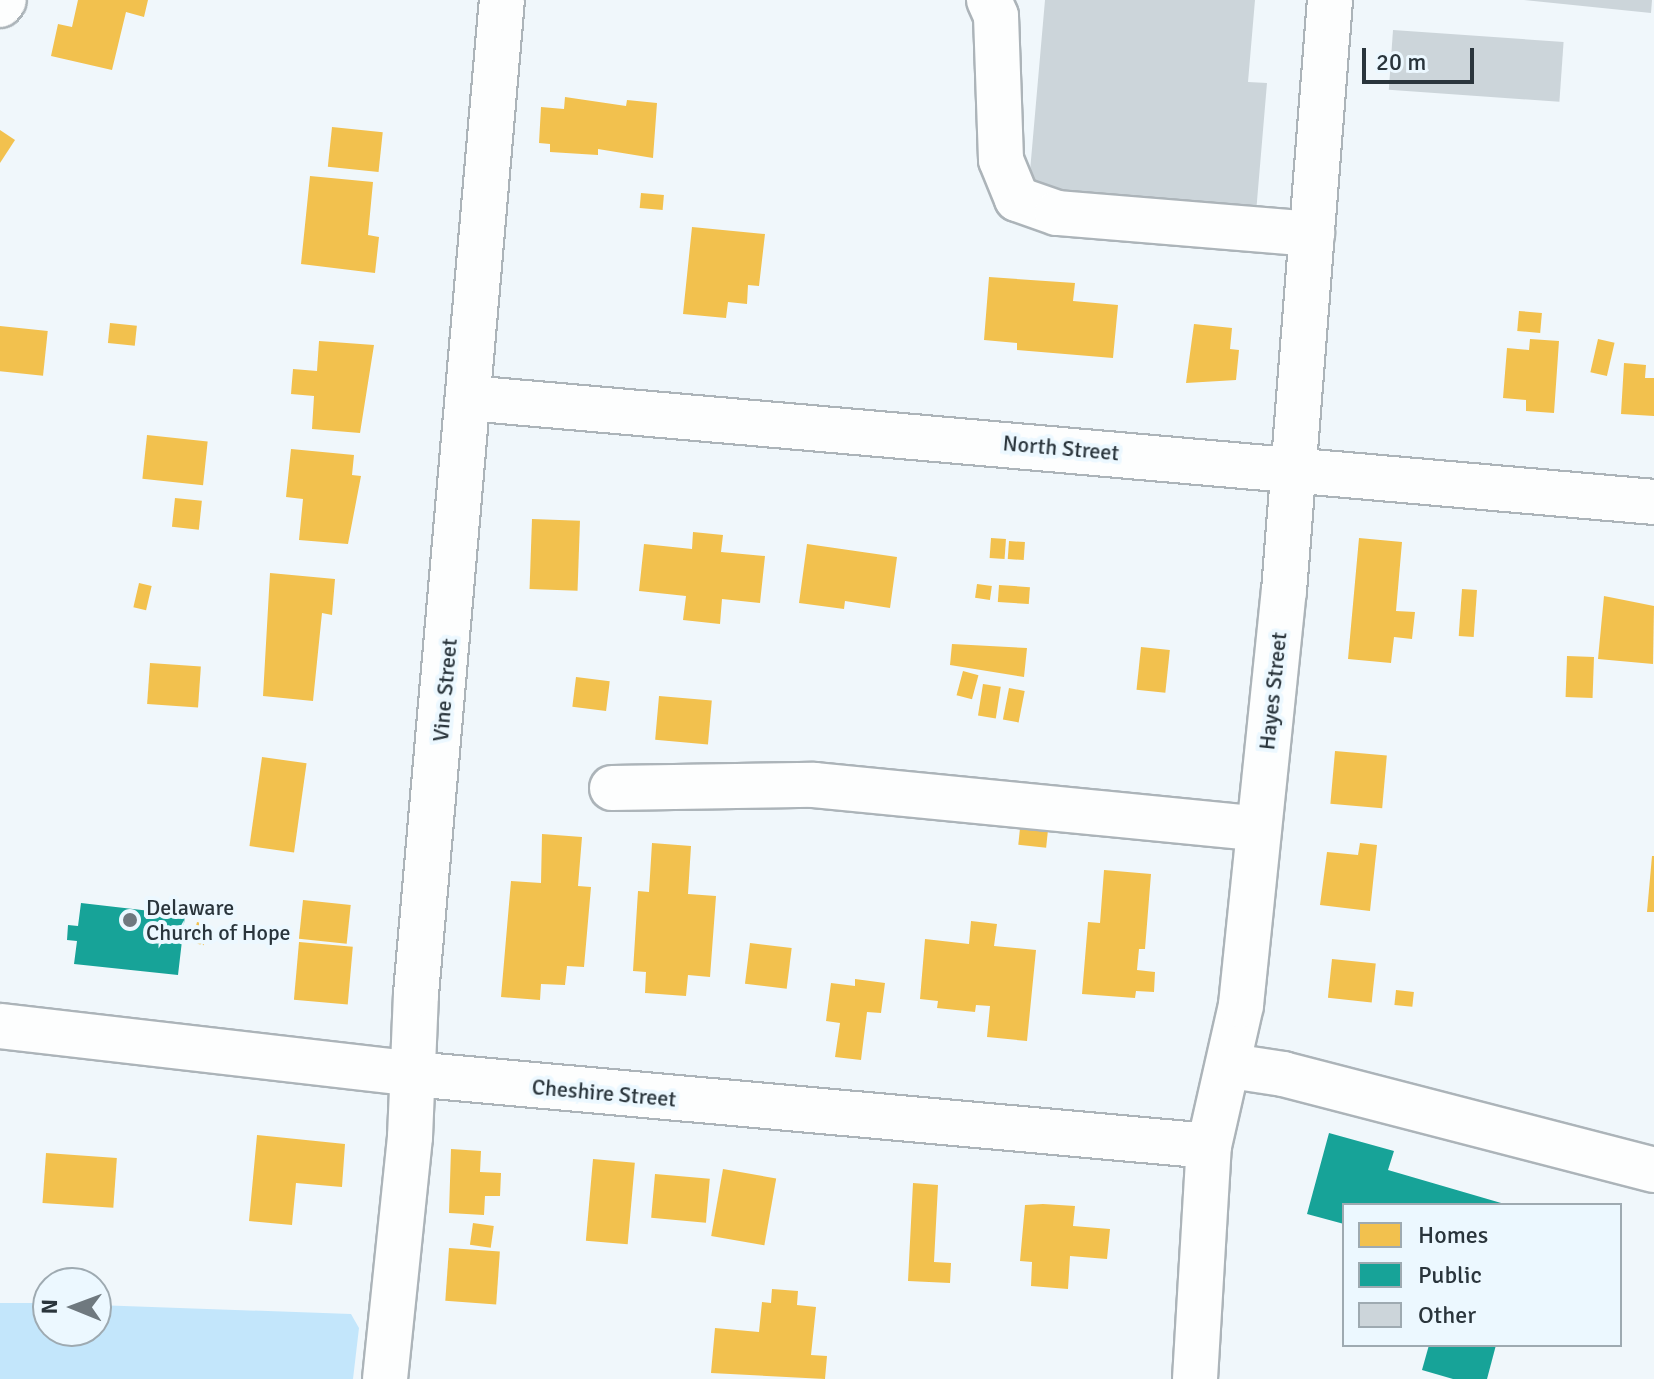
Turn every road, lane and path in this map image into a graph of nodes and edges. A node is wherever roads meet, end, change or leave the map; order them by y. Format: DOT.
graph roads {
  1 [pos="4,0"];
  2 [pos="502,0"];
  3 [pos="989,0"];
  4 [pos="1330,0"];
  5 [pos="0,5"];
  6 [pos="1312,234"];
  7 [pos="468,398"];
  8 [pos="1294,471"];
  9 [pos="1654,502"];
  10 [pos="612,788"];
  11 [pos="1259,829"];
  12 [pos="0,1026"];
  13 [pos="1231,1066"];
  14 [pos="412,1074"];
  15 [pos="1209,1146"];
  16 [pos="1654,1170"];
  17 [pos="393,1378"];
  18 [pos="1195,1379"];
  1 -- 5 [label="street"];
  2 -- 7 [label="street, Vine Street"];
  3 -- 6 [label="street"];
  4 -- 6 [label="street, Hayes Street"];
  6 -- 8 [label="street, Hayes Street"];
  7 -- 8 [label="street, North Street"];
  7 -- 14 [label="street, Vine Street"];
  8 -- 9 [label="street, North Street"];
  8 -- 11 [label="street, Hayes Street"];
  10 -- 11 [label="street"];
  11 -- 13 [label="street, Hayes Street"];
  12 -- 14 [label="street, Cheshire Street"];
  13 -- 15 [label="street, Hayes Street"];
  13 -- 16 [label="street"];
  14 -- 15 [label="street, Cheshire Street"];
  14 -- 17 [label="street, Vine Street"];
  15 -- 18 [label="street, Hayes Street"];
}
